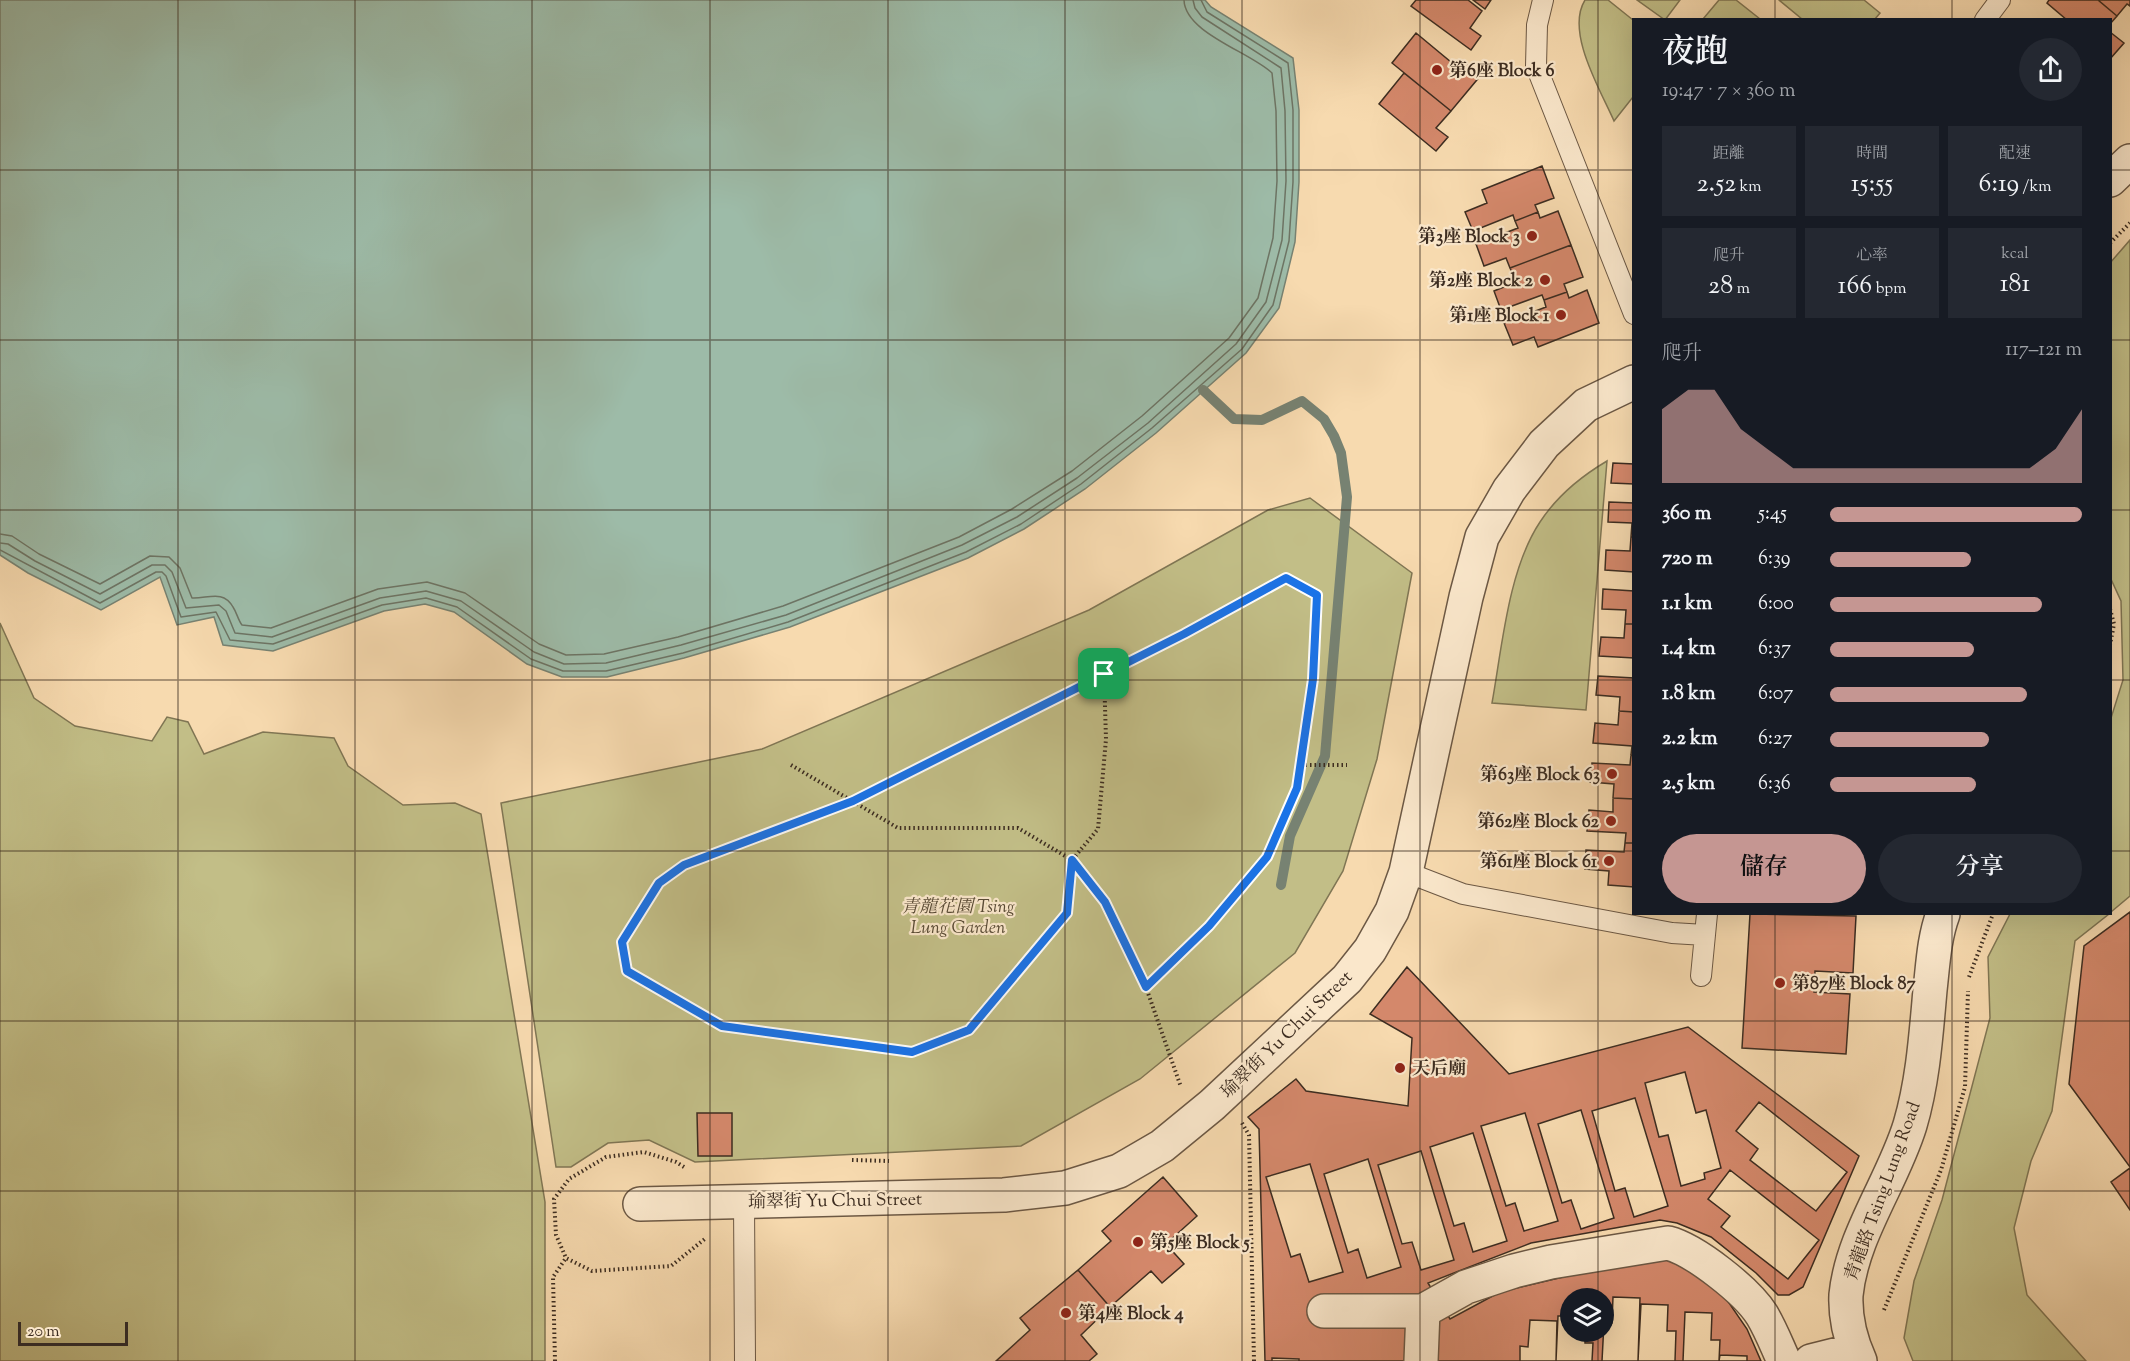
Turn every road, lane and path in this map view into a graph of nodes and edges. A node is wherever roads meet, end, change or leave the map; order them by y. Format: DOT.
graph roads {
  1 [pos="1543,0"];
  2 [pos="2000,0"];
  3 [pos="1986,18"];
  4 [pos="2130,161"];
  5 [pos="2112,178"];
  6 [pos="2130,223"];
  7 [pos="2112,241"];
  8 [pos="1632,309"];
  9 [pos="1632,383"];
  10 [pos="2112,616"];
  11 [pos="2112,634"];
  12 [pos="1104,674"];
  13 [pos="791,765"];
  14 [pos="1301,765"];
  15 [pos="1347,765"];
  16 [pos="853,801"];
  17 [pos="1072,860"];
  18 [pos="1406,872"];
  19 [pos="1707,915"];
  20 [pos="1943,915"];
  21 [pos="1706,935"];
  22 [pos="1701,976"];
  23 [pos="1146,987"];
  24 [pos="1175,1069"];
  25 [pos="1249,1135"];
  26 [pos="884,1159"];
  27 [pos="893,1163"];
  28 [pos="744,1202"];
  29 [pos="640,1204"];
  30 [pos="566,1258"];
  31 [pos="1324,1311"];
  32 [pos="1424,1311"];
  33 [pos="1858,1356"];
  34 [pos="555,1361"];
  35 [pos="745,1361"];
  36 [pos="1254,1361"];
  37 [pos="1421,1361"];
  38 [pos="1784,1361"];
  39 [pos="1811,1361"];
  1 -- 8 [label="lane"];
  2 -- 3 [label="lane"];
  4 -- 5 [label="street"];
  6 -- 7 [label="path"];
  9 -- 18 [label="street, 瑜翠街 Yu Chui Street"];
  10 -- 11 [label="path"];
  12 -- 14 [label="path"];
  12 -- 16 [label="path"];
  12 -- 17 [label="path"];
  13 -- 16 [label="path"];
  14 -- 15 [label="path"];
  14 -- 23 [label="path"];
  16 -- 17 [label="path"];
  16 -- 17 [label="path"];
  17 -- 23 [label="path"];
  18 -- 21 [label="lane"];
  18 -- 28 [label="street, 瑜翠街 Yu Chui Street"];
  19 -- 21 [label="lane"];
  20 -- 33 [label="street, 青龍路 Tsing Lung Road"];
  21 -- 22 [label="lane"];
  23 -- 24 [label="path"];
  25 -- 36 [label="path"];
  26 -- 27 [label="path, 瑜翠街 Yu Chui Street"];
  28 -- 29 [label="street, 瑜翠街 Yu Chui Street"];
  28 -- 35 [label="lane"];
  30 -- 34 [label="path"];
  31 -- 32 [label="street"];
  32 -- 37 [label="street"];
  32 -- 38 [label="street"];
  33 -- 39 [label="street"];
}
